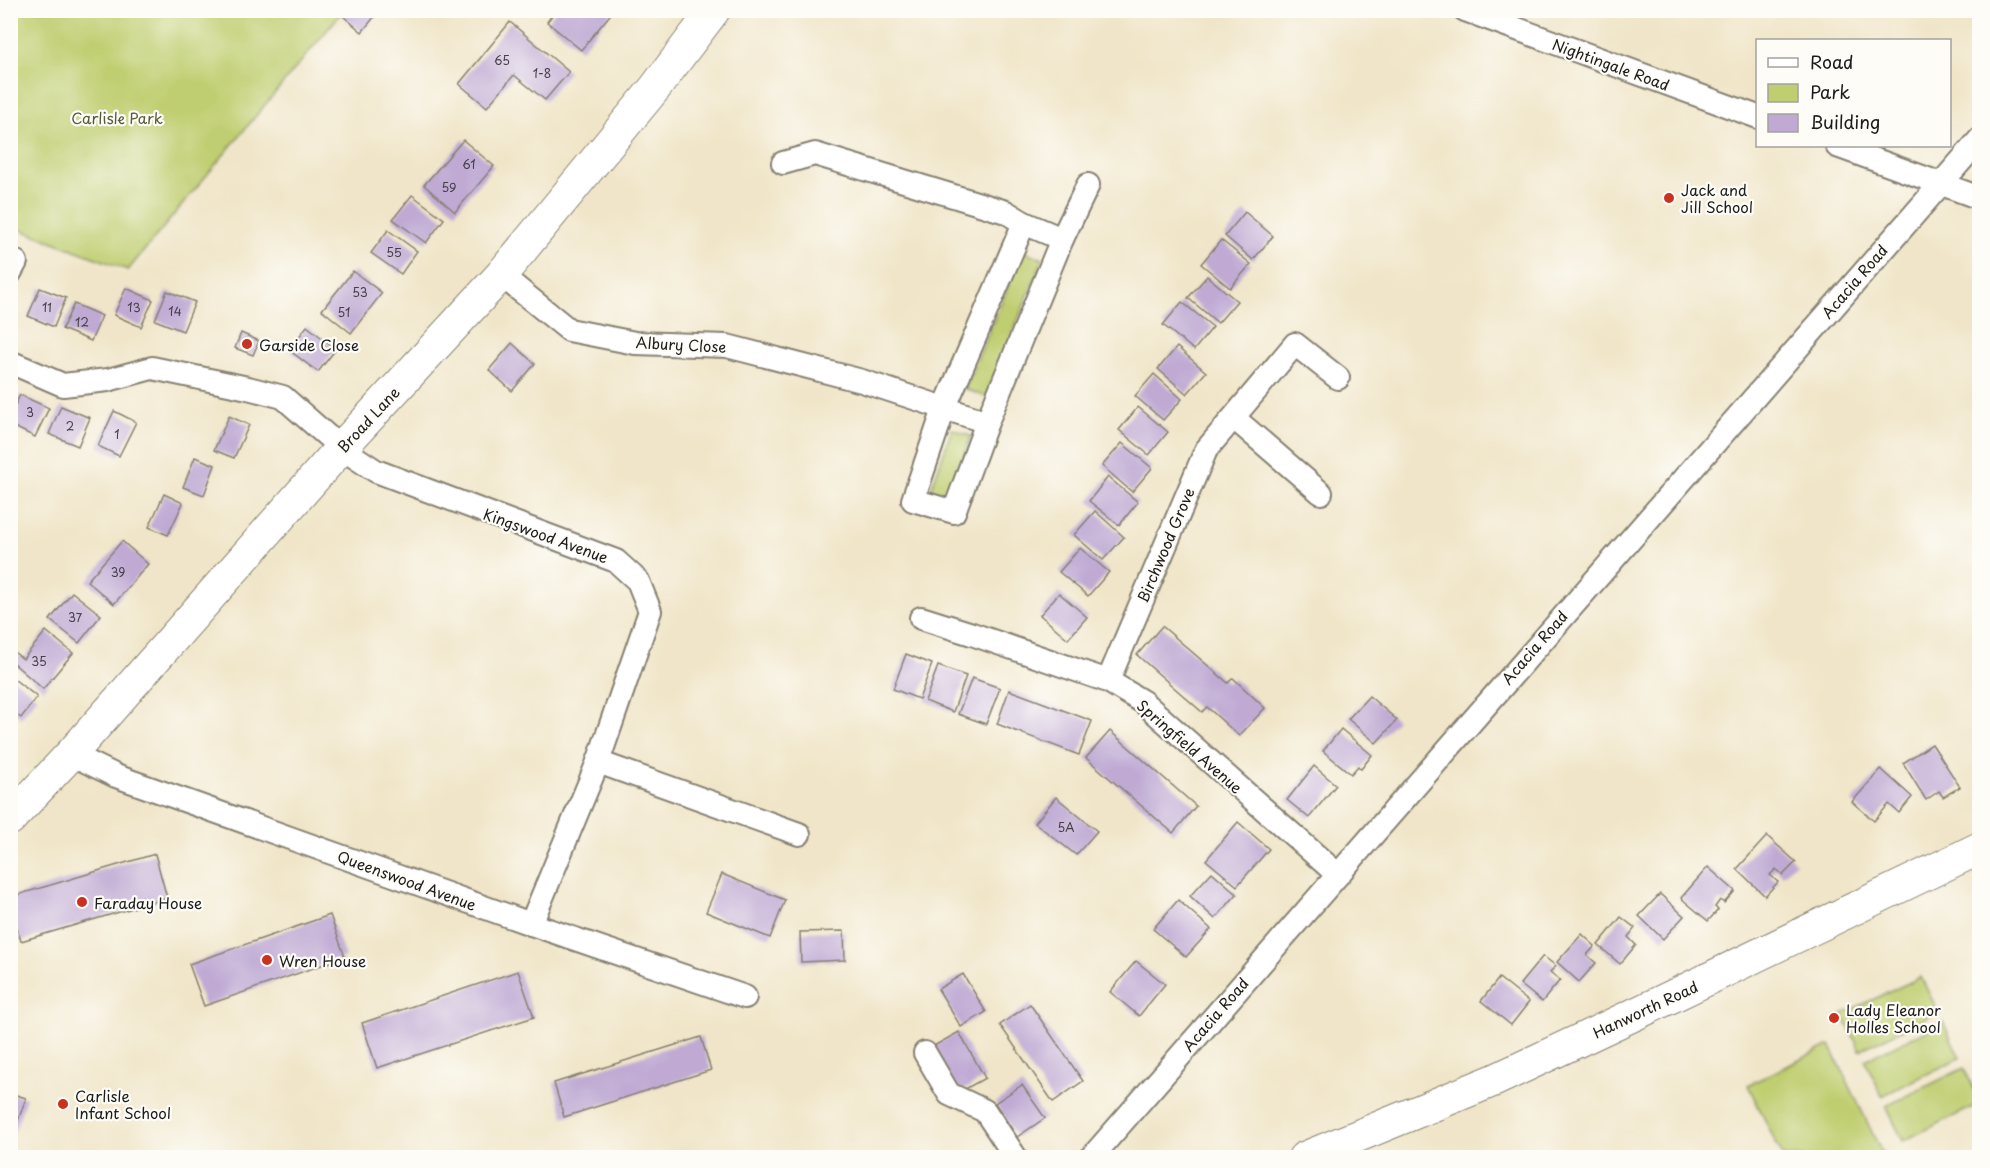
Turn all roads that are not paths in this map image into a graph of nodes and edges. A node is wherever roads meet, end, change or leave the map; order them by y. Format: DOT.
graph roads {
  1 [pos="714,10"];
  2 [pos="1465,10"];
  3 [pos="1756,116"];
  4 [pos="1980,139"];
  5 [pos="1840,147"];
  6 [pos="783,163"];
  7 [pos="1940,183"];
  8 [pos="1088,185"];
  9 [pos="1980,198"];
  10 [pos="1024,223"];
  11 [pos="1062,239"];
  12 [pos="501,275"];
  13 [pos="10,362"];
  14 [pos="1338,378"];
  15 [pos="944,409"];
  16 [pos="1234,418"];
  17 [pos="987,422"];
  18 [pos="341,448"];
  19 [pos="1321,493"];
  20 [pos="921,618"];
  21 [pos="1108,681"];
  22 [pos="71,754"];
  23 [pos="598,762"];
  24 [pos="10,819"];
  25 [pos="799,834"];
  26 [pos="1980,848"];
  27 [pos="1337,874"];
  28 [pos="531,924"];
  29 [pos="745,997"];
  30 [pos="925,1053"];
  31 [pos="1016,1158"];
  32 [pos="1091,1158"];
  33 [pos="1304,1158"];
  1 -- 12 [label="street, Broad Lane"];
  2 -- 3 [label="street, Nightingale Road"];
  4 -- 7 [label="street, Acacia Road"];
  5 -- 7 [label="street"];
  6 -- 10 [label="street"];
  7 -- 9 [label="street"];
  7 -- 27 [label="street, Acacia Road"];
  8 -- 11 [label="street"];
  10 -- 11 [label="street"];
  10 -- 15 [label="street"];
  11 -- 17 [label="street"];
  12 -- 15 [label="street, Albury Close"];
  12 -- 18 [label="street, Broad Lane"];
  13 -- 18 [label="street"];
  14 -- 16 [label="street, Birchwood Grove"];
  15 -- 17 [label="street, Albury Close"];
  15 -- 17 [label="street"];
  16 -- 19 [label="street"];
  16 -- 21 [label="street, Birchwood Grove"];
  18 -- 22 [label="street, Broad Lane"];
  18 -- 23 [label="street, Kingswood Avenue"];
  20 -- 21 [label="street, Springfield Avenue"];
  21 -- 27 [label="street, Springfield Avenue"];
  22 -- 24 [label="street, Broad Lane"];
  22 -- 28 [label="street, Queenswood Avenue"];
  23 -- 25 [label="street"];
  23 -- 28 [label="street, Kingswood Avenue"];
  26 -- 33 [label="street, Hanworth Road"];
  27 -- 32 [label="street, Acacia Road"];
  28 -- 29 [label="street, Queenswood Avenue"];
  30 -- 31 [label="street"];
}
